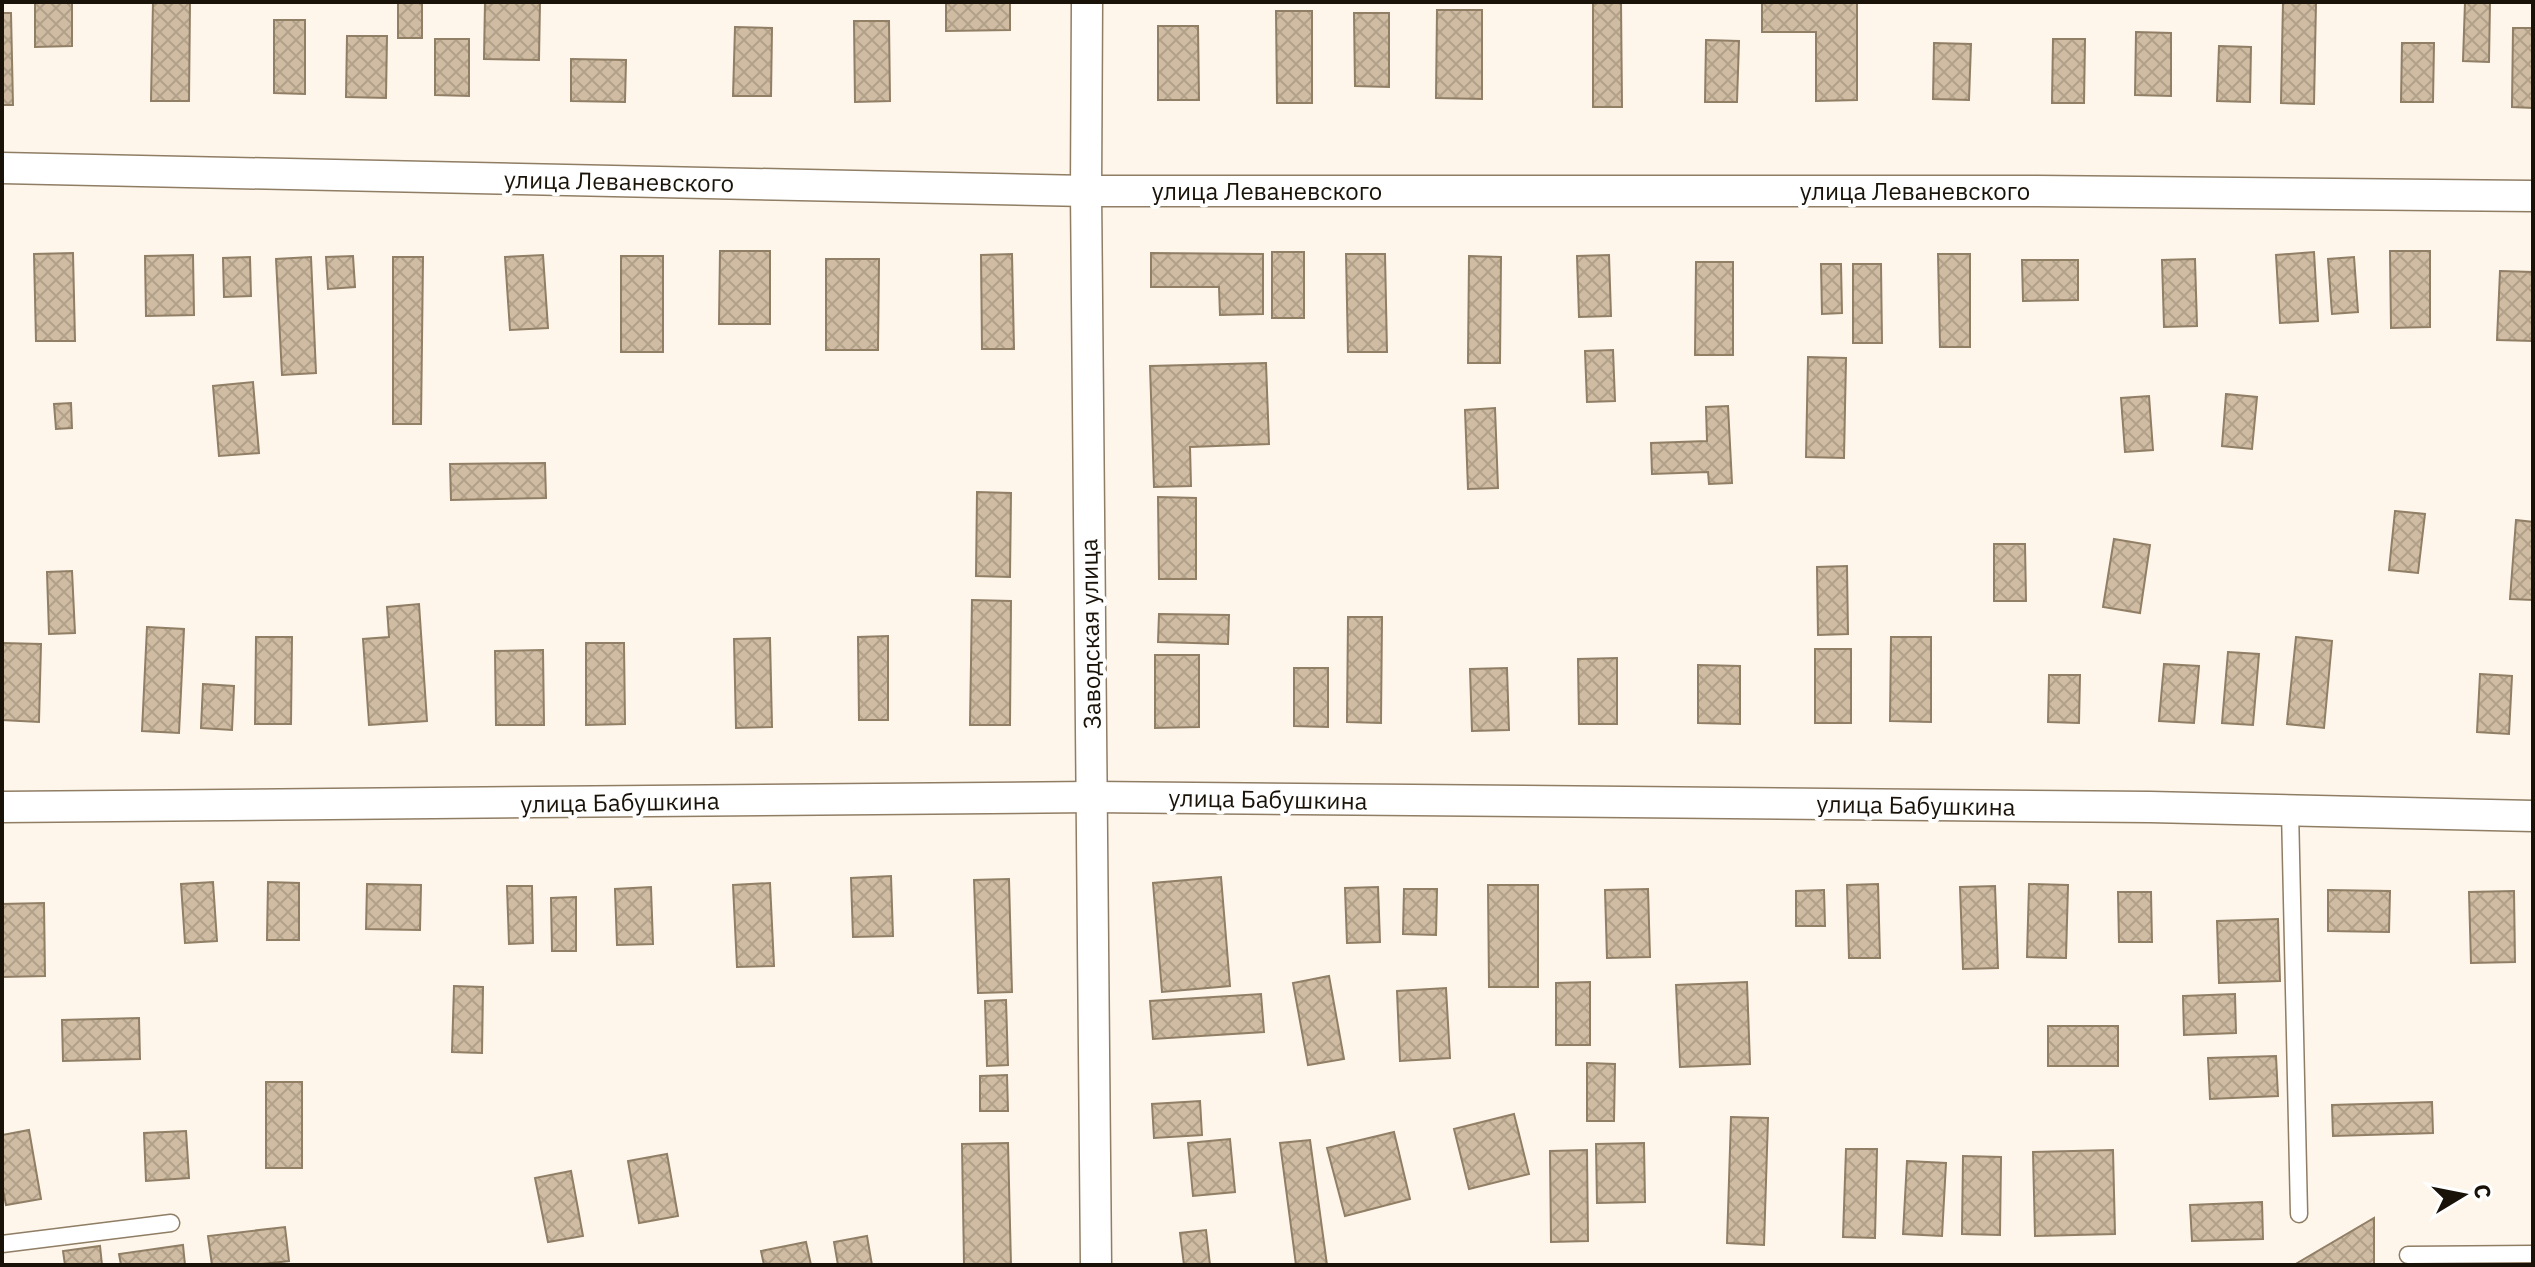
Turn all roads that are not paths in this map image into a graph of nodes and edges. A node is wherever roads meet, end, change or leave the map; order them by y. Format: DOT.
graph roads {
  1 [pos="1087,2"];
  2 [pos="2,168"];
  3 [pos="1086,191"];
  4 [pos="2533,196"];
  5 [pos="1092,797"];
  6 [pos="2,807"];
  7 [pos="2290,810"];
  8 [pos="2533,816"];
  9 [pos="2299,1214"];
  10 [pos="171,1223"];
  11 [pos="2,1244"];
  12 [pos="2533,1254"];
  13 [pos="2408,1255"];
  14 [pos="1096,1265"];
  1 -- 3 [label="street, Заводская улица"];
  2 -- 3 [label="street, улица Леваневского"];
  3 -- 4 [label="street, улица Леваневского"];
  3 -- 5 [label="street, Заводская улица"];
  5 -- 6 [label="street, улица Бабушкина"];
  5 -- 7 [label="street, улица Бабушкина"];
  5 -- 14 [label="street, Заводская улица"];
  7 -- 8 [label="street, улица Бабушкина"];
  7 -- 9 [label="lane"];
  10 -- 11 [label="lane"];
  12 -- 13 [label="lane"];
}
